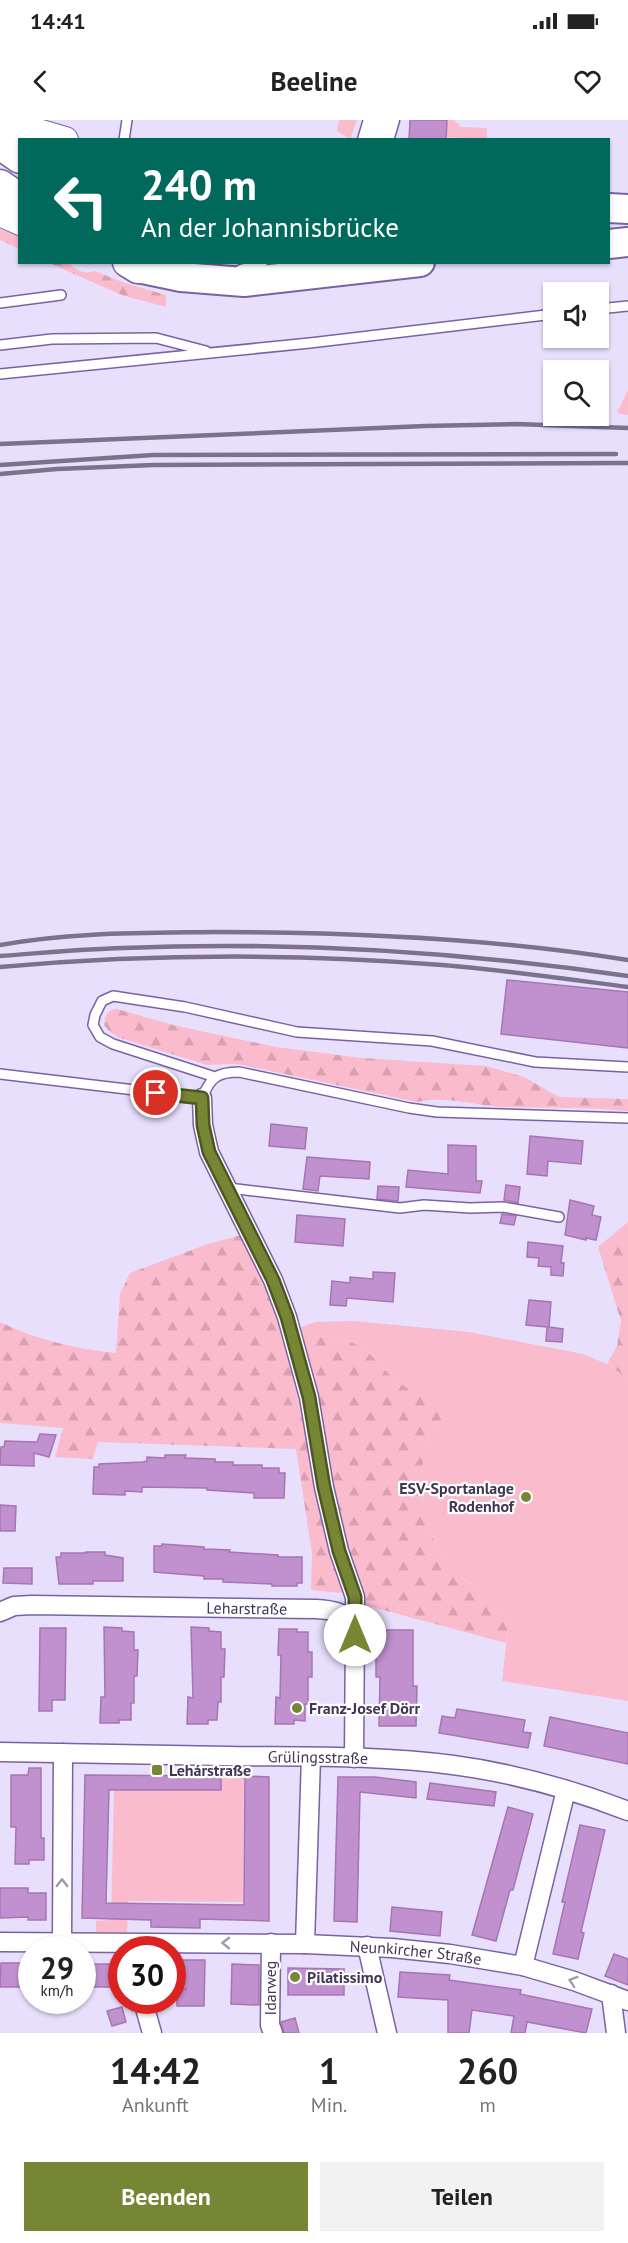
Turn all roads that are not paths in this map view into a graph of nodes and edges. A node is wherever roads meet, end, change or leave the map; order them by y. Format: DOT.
graph roads {
  1 [pos="127,120"];
  2 [pos="373,120"];
  3 [pos="390,120"];
  4 [pos="0,121"];
  5 [pos="57,135"];
  6 [pos="124,138"];
  7 [pos="368,138"];
  8 [pos="385,138"];
  9 [pos="0,144"];
  10 [pos="18,157"];
  11 [pos="0,185"];
  12 [pos="18,198"];
  13 [pos="610,208"];
  14 [pos="628,209"];
  15 [pos="0,213"];
  16 [pos="18,221"];
  17 [pos="628,242"];
  18 [pos="610,244"];
  19 [pos="127,264"];
  20 [pos="257,264"];
  21 [pos="313,264"];
  22 [pos="400,264"];
  23 [pos="335,272"];
  24 [pos="209,281"];
  25 [pos="61,295"];
  26 [pos="0,303"];
  27 [pos="628,306"];
  28 [pos="609,308"];
  29 [pos="543,316"];
  30 [pos="0,345"];
  31 [pos="212,353"];
  32 [pos="0,374"];
  33 [pos="628,1067"];
  34 [pos="0,1074"];
  35 [pos="215,1077"];
  36 [pos="202,1098"];
  37 [pos="628,1118"];
  38 [pos="226,1188"];
  39 [pos="559,1217"];
  40 [pos="0,1612"];
  41 [pos="355,1623"];
  42 [pos="0,1752"];
  43 [pos="63,1753"];
  44 [pos="312,1758"];
  45 [pos="354,1758"];
  46 [pos="566,1790"];
  47 [pos="628,1810"];
  48 [pos="62,1936"];
  49 [pos="0,1942"];
  50 [pos="18,1942"];
  51 [pos="271,1943"];
  52 [pos="305,1944"];
  53 [pos="186,1945"];
  54 [pos="367,1946"];
  55 [pos="523,1966"];
  56 [pos="620,1997"];
  57 [pos="147,2014"];
  58 [pos="152,2033"];
  59 [pos="273,2033"];
  60 [pos="387,2033"];
  61 [pos="616,2033"];
  1 -- 6 [label="lane"];
  2 -- 7 [label="street"];
  3 -- 8 [label="street"];
  4 -- 5 [label="main road"];
  9 -- 10 [label="highway"];
  11 -- 12 [label="highway"];
  13 -- 14 [label="main road"];
  15 -- 16 [label="main road"];
  17 -- 18 [label="main road"];
  19 -- 24 [label="main road"];
  20 -- 24 [label="lane"];
  21 -- 23 [label="lane"];
  22 -- 23 [label="main road"];
  23 -- 24 [label="main road"];
  25 -- 26 [label="lane"];
  27 -- 28 [label="lane"];
  29 -- 31 [label="lane"];
  30 -- 31 [label="lane"];
  31 -- 32 [label="lane"];
  33 -- 35 [label="lane"];
  34 -- 36 [label="lane"];
  35 -- 36 [label="lane"];
  35 -- 37 [label="lane"];
  36 -- 38 [label="street"];
  38 -- 39 [label="lane"];
  38 -- 41 [label="street"];
  40 -- 41 [label="street, Leharstraße"];
  41 -- 45 [label="street"];
  42 -- 43 [label="street, Grülingsstraße"];
  43 -- 44 [label="street, Grülingsstraße"];
  48 -- 43 [label="street, one-way"];
  44 -- 45 [label="street, Grülingsstraße"];
  44 -- 52 [label="street"];
  45 -- 46 [label="street, Grülingsstraße"];
  46 -- 47 [label="street, Grülingsstraße"];
  46 -- 55 [label="street"];
  49 -- 50 [label="street, Neunkircher Straße"];
  51 -- 52 [label="street, Neunkircher Straße"];
  51 -- 53 [label="street, Neunkircher Straße, one-way"];
  51 -- 59 [label="street, Idarweg"];
  52 -- 54 [label="street, Neunkircher Straße"];
  54 -- 55 [label="street, Neunkircher Straße"];
  54 -- 60 [label="street"];
  56 -- 55 [label="street, Neunkircher Straße, one-way"];
  56 -- 61 [label="street"];
  57 -- 58 [label="street"];
}
